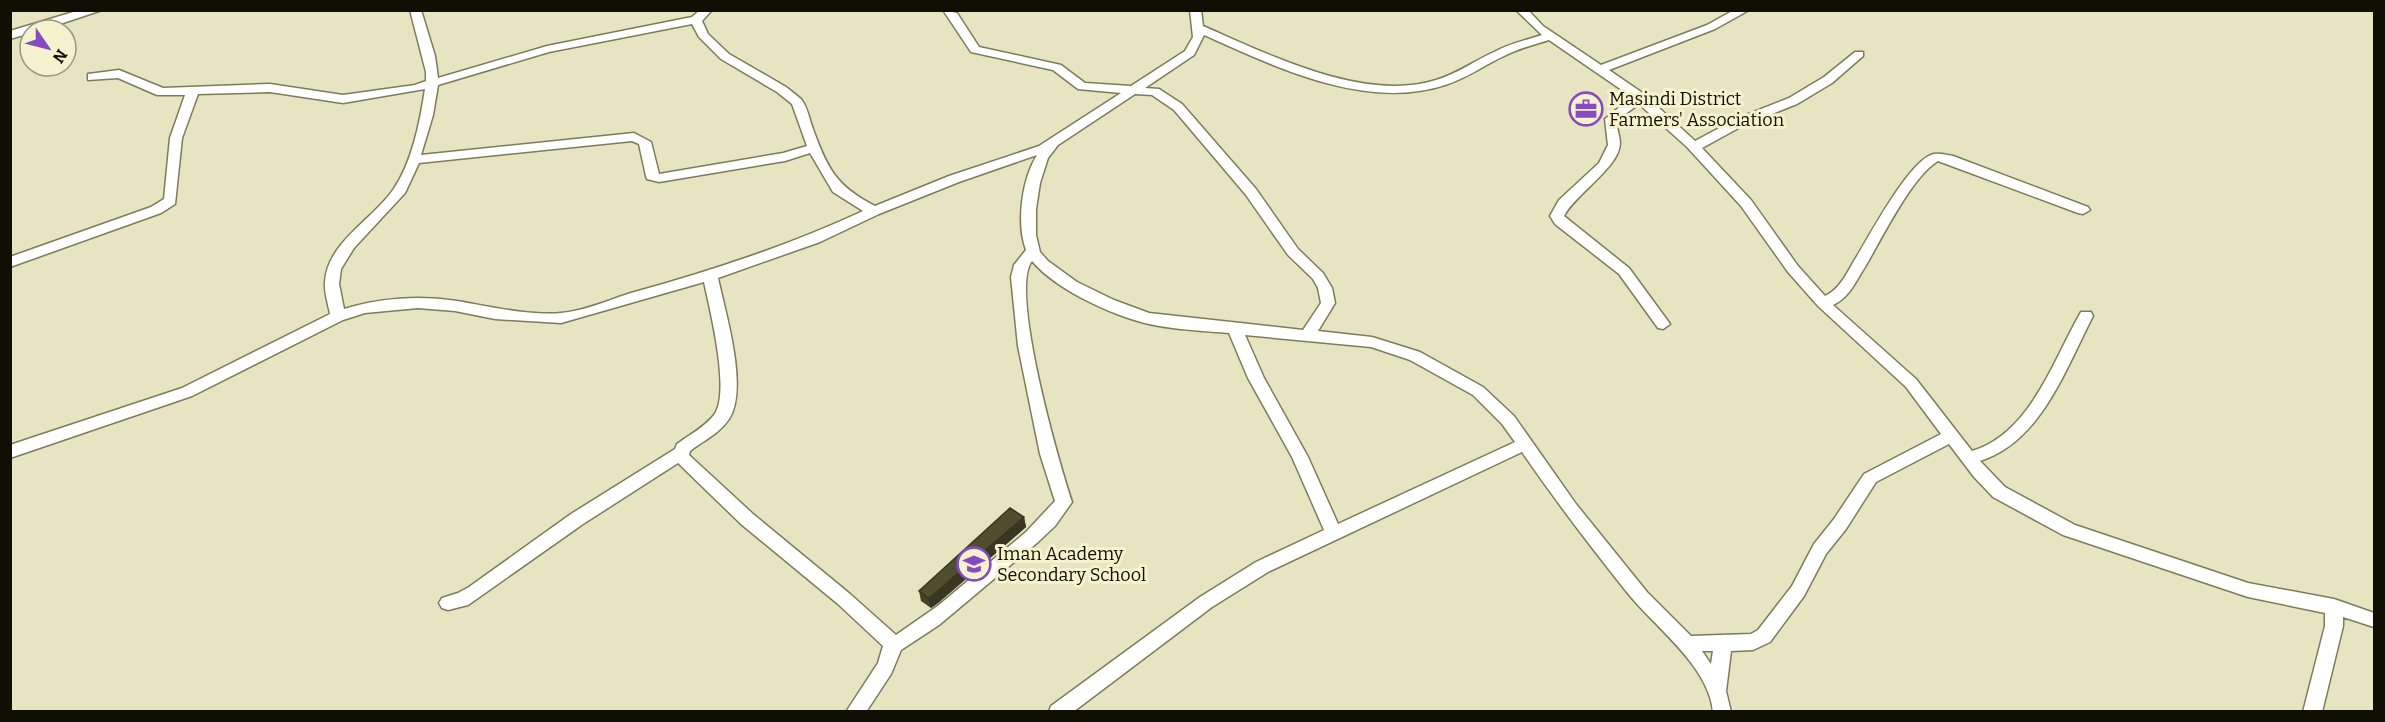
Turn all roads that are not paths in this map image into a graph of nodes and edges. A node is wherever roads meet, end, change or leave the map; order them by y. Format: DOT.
graph roads {
  1 [pos="96,10"];
  2 [pos="415,10"];
  3 [pos="707,10"];
  4 [pos="948,10"];
  5 [pos="1195,10"];
  6 [pos="1521,10"];
  7 [pos="1744,10"];
  8 [pos="696,20"];
  9 [pos="1199,28"];
  10 [pos="10,35"];
  11 [pos="1550,36"];
  12 [pos="1858,54"];
  13 [pos="1601,69"];
  14 [pos="92,77"];
  15 [pos="432,84"];
  16 [pos="193,90"];
  17 [pos="1133,90"];
  18 [pos="1640,97"];
  19 [pos="1052,144"];
  20 [pos="815,147"];
  21 [pos="1694,147"];
  22 [pos="413,160"];
  23 [pos="2083,210"];
  24 [pos="874,211"];
  25 [pos="1032,250"];
  26 [pos="10,262"];
  27 [pos="710,276"];
  28 [pos="1822,303"];
  29 [pos="338,316"];
  30 [pos="2086,316"];
  31 [pos="1664,324"];
  32 [pos="1235,328"];
  33 [pos="1307,335"];
  34 [pos="1952,435"];
  35 [pos="1525,444"];
  36 [pos="10,452"];
  37 [pos="681,453"];
  38 [pos="1969,458"];
  39 [pos="1334,534"];
  40 [pos="448,603"];
  41 [pos="2334,607"];
  42 [pos="2374,620"];
  43 [pos="1723,643"];
  44 [pos="1687,644"];
  45 [pos="892,646"];
  46 [pos="1717,690"];
  47 [pos="855,711"];
  48 [pos="1058,711"];
  49 [pos="1722,711"];
  50 [pos="2312,711"];
  1 -- 10 [label="main road"];
  2 -- 15 [label="street"];
  3 -- 8 [label="street"];
  4 -- 17 [label="street"];
  5 -- 9 [label="street"];
  6 -- 11 [label="street"];
  7 -- 13 [label="street"];
  8 -- 15 [label="street"];
  8 -- 20 [label="street"];
  9 -- 11 [label="street"];
  9 -- 17 [label="street"];
  11 -- 13 [label="street"];
  12 -- 21 [label="street"];
  13 -- 18 [label="street"];
  14 -- 16 [label="street"];
  15 -- 16 [label="street"];
  15 -- 22 [label="street"];
  16 -- 26 [label="street"];
  17 -- 19 [label="street"];
  17 -- 33 [label="street"];
  18 -- 21 [label="street"];
  18 -- 31 [label="street"];
  19 -- 24 [label="street"];
  19 -- 25 [label="street"];
  20 -- 22 [label="street"];
  20 -- 24 [label="street"];
  21 -- 28 [label="street"];
  22 -- 29 [label="street"];
  23 -- 28 [label="street"];
  24 -- 27 [label="street"];
  25 -- 32 [label="street"];
  25 -- 45 [label="street"];
  27 -- 29 [label="street"];
  27 -- 37 [label="street"];
  28 -- 34 [label="street"];
  29 -- 36 [label="street"];
  30 -- 38 [label="street"];
  32 -- 33 [label="street"];
  32 -- 39 [label="street"];
  33 -- 35 [label="street"];
  34 -- 38 [label="street"];
  34 -- 43 [label="street"];
  35 -- 39 [label="street"];
  35 -- 44 [label="street"];
  37 -- 40 [label="street"];
  37 -- 45 [label="street"];
  38 -- 41 [label="street"];
  39 -- 48 [label="street"];
  41 -- 42 [label="street"];
  41 -- 50 [label="street"];
  43 -- 44 [label="street"];
  43 -- 46 [label="street"];
  44 -- 46 [label="street"];
  45 -- 47 [label="street"];
  46 -- 49 [label="street"];
}
